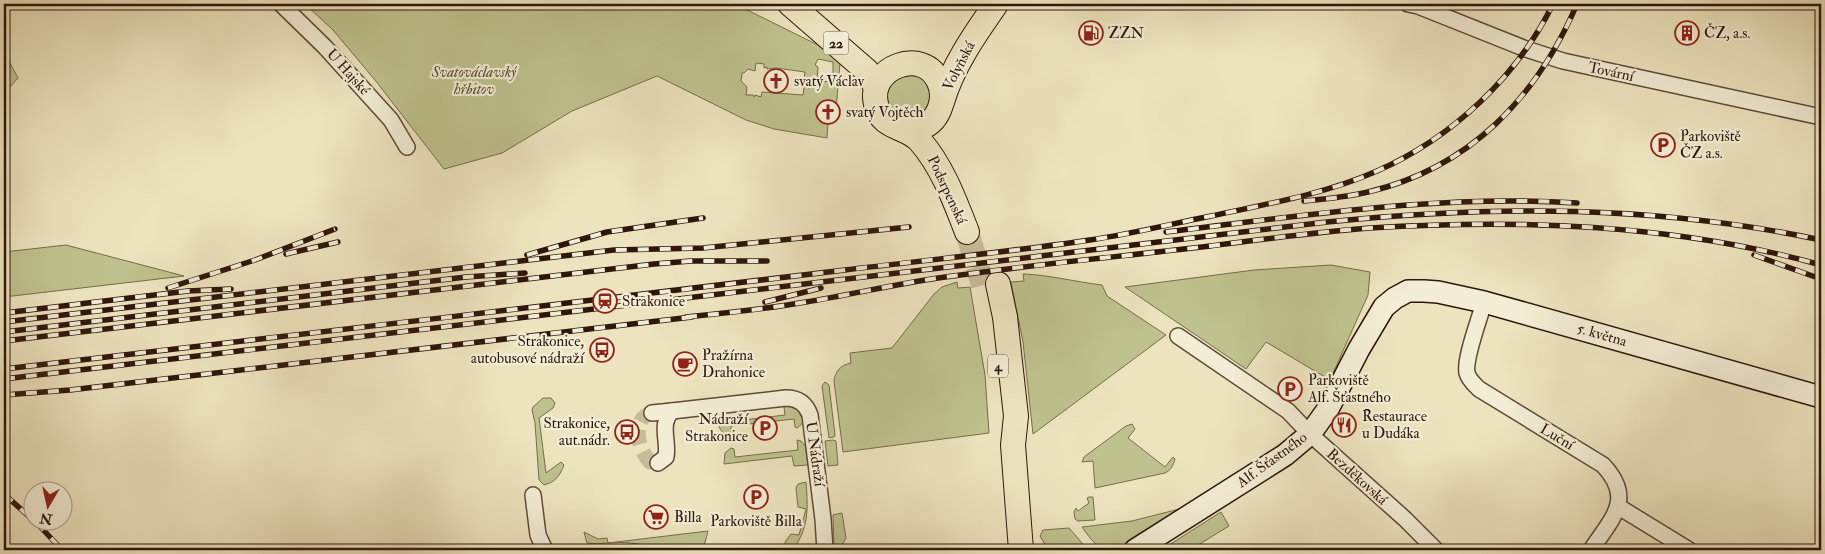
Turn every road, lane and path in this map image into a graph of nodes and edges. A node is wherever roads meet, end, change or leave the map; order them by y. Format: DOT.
graph roads {
  1 [pos="281,4"];
  2 [pos="790,4"];
  3 [pos="805,4"];
  4 [pos="996,4"];
  5 [pos="1415,4"];
  6 [pos="978,31"];
  7 [pos="893,67"];
  8 [pos="924,67"];
  9 [pos="876,87"];
  10 [pos="938,111"];
  11 [pos="1821,117"];
  12 [pos="904,130"];
  13 [pos="407,147"];
  14 [pos="990,284"];
  15 [pos="1484,302"];
  16 [pos="1384,307"];
  17 [pos="1178,336"];
  18 [pos="1821,397"];
  19 [pos="672,411"];
  20 [pos="652,413"];
  21 [pos="1310,434"];
  22 [pos="658,463"];
  23 [pos="533,495"];
  24 [pos="1619,508"];
  25 [pos="545,550"];
  26 [pos="825,550"];
  27 [pos="1021,550"];
  28 [pos="1136,550"];
  29 [pos="1436,550"];
  30 [pos="1591,550"];
  31 [pos="1689,550"];
  1 -- 13 [label="street, U Hajské"];
  2 -- 9 [label="main road, Podsrpenská / 22"];
  3 -- 7 [label="main road"];
  4 -- 6 [label="main road, Volyňská"];
  5 -- 11 [label="street, Tovární"];
  6 -- 8 [label="main road, Volyňská"];
  6 -- 10 [label="main road, Volyňská"];
  7 -- 8 [label="main road"];
  7 -- 9 [label="main road"];
  8 -- 10 [label="main road, Podsrpenská"];
  9 -- 12 [label="main road, Podsrpenská"];
  10 -- 12 [label="main road"];
  10 -- 12 [label="main road, Podsrpenská"];
  14 -- 27 [label="main road, 4"];
  15 -- 16 [label="main road, 5. května"];
  15 -- 18 [label="main road, 5. května"];
  15 -- 24 [label="street, Luční"];
  16 -- 21 [label="main road, Alf. Šťastného"];
  17 -- 21 [label="street, Bezděkovská"];
  19 -- 20 [label="street, U Nádraží"];
  19 -- 22 [label="street"];
  19 -- 26 [label="street, U Nádraží"];
  21 -- 28 [label="main road, Alf. Šťastného"];
  21 -- 29 [label="street, Bezděkovská"];
  23 -- 25 [label="street"];
  24 -- 30 [label="street"];
  24 -- 31 [label="street"];
}
